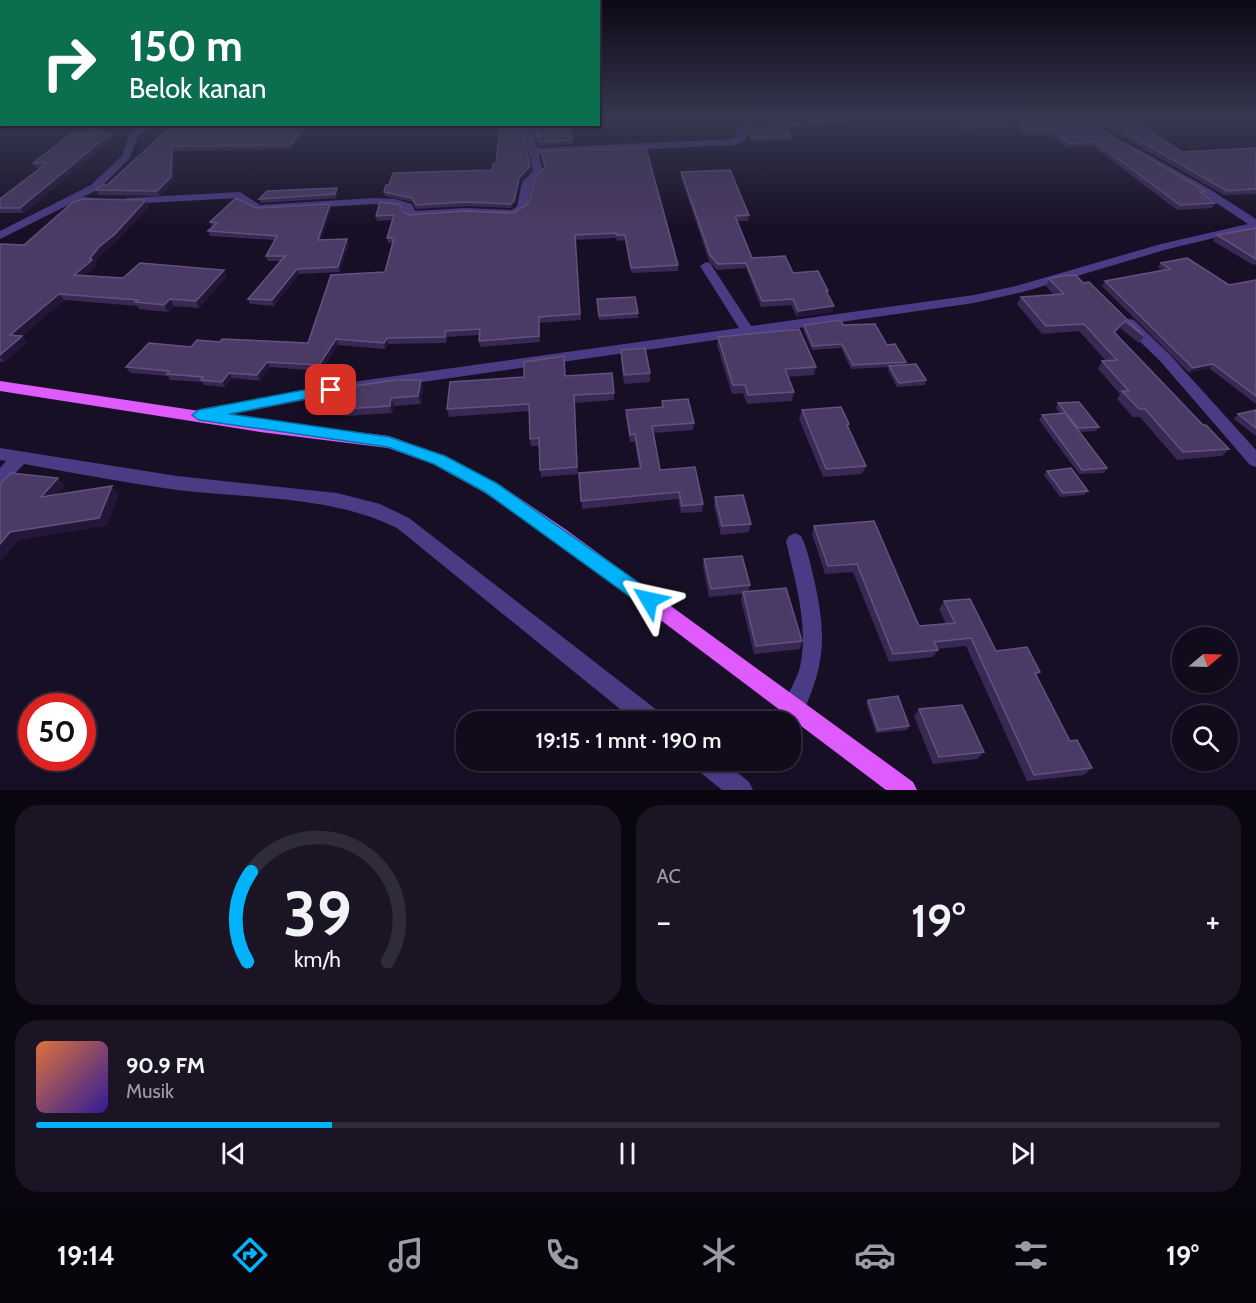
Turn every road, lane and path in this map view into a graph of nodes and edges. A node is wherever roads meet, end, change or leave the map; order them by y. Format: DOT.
graph roads {
  1 [pos="127,155"];
  2 [pos="534,155"];
  3 [pos="1141,155"];
  4 [pos="73,200"];
  5 [pos="1256,224"];
  6 [pos="0,236"];
  7 [pos="706,266"];
  8 [pos="1118,312"];
  9 [pos="748,332"];
  10 [pos="0,386"];
  11 [pos="199,415"];
  12 [pos="0,454"];
  13 [pos="20,458"];
  14 [pos="1256,461"];
  15 [pos="0,478"];
  16 [pos="795,541"];
  17 [pos="794,706"];
  18 [pos="640,711"];
  19 [pos="717,771"];
  20 [pos="741,790"];
  21 [pos="905,790"];
  1 -- 4 [label="street"];
  2 -- 4 [label="street"];
  3 -- 5 [label="street"];
  4 -- 6 [label="street"];
  5 -- 9 [label="street"];
  7 -- 9 [label="street"];
  8 -- 14 [label="street"];
  9 -- 11 [label="street"];
  10 -- 11 [label="main road"];
  11 -- 17 [label="main road"];
  12 -- 13 [label="street"];
  13 -- 15 [label="street"];
  13 -- 18 [label="street"];
  16 -- 17 [label="street"];
  17 -- 21 [label="main road"];
  19 -- 20 [label="street"];
}
